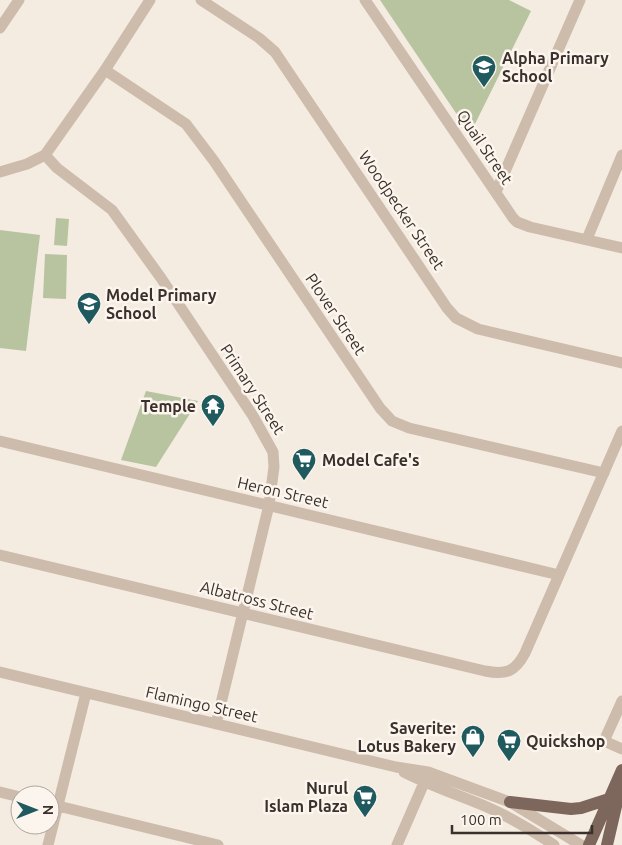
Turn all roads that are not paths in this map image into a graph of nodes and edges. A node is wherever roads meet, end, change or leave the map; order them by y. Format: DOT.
graph roads {
  1 [pos="19,0"];
  2 [pos="150,0"];
  3 [pos="201,0"];
  4 [pos="365,0"];
  5 [pos="580,0"];
  6 [pos="0,28"];
  7 [pos="105,70"];
  8 [pos="622,155"];
  9 [pos="45,156"];
  10 [pos="0,172"];
  11 [pos="496,192"];
  12 [pos="587,240"];
  13 [pos="622,248"];
  14 [pos="622,363"];
  15 [pos="622,430"];
  16 [pos="0,441"];
  17 [pos="604,473"];
  18 [pos="269,505"];
  19 [pos="0,555"];
  20 [pos="559,575"];
  21 [pos="243,613"];
  22 [pos="0,672"];
  23 [pos="86,693"];
  24 [pos="622,701"];
  25 [pos="216,724"];
  26 [pos="622,749"];
  27 [pos="622,770"];
  28 [pos="426,777"];
  29 [pos="622,778"];
  30 [pos="60,785"];
  31 [pos="609,799"];
  32 [pos="510,802"];
  33 [pos="60,806"];
  34 [pos="218,845"];
  35 [pos="397,845"];
  36 [pos="554,845"];
  37 [pos="581,845"];
  38 [pos="589,845"];
  39 [pos="607,845"];
  1 -- 6 [label="street"];
  2 -- 7 [label="street"];
  3 -- 14 [label="street, Woodpecker Street"];
  4 -- 11 [label="street, Quail Street"];
  5 -- 11 [label="street"];
  7 -- 9 [label="street"];
  7 -- 17 [label="street, Plover Street"];
  8 -- 12 [label="street"];
  9 -- 10 [label="street"];
  9 -- 18 [label="street, Primary Street"];
  11 -- 12 [label="street, Quail Street"];
  12 -- 13 [label="street, Quail Street"];
  15 -- 17 [label="street"];
  16 -- 18 [label="street, Heron Street"];
  17 -- 20 [label="street"];
  18 -- 20 [label="street, Heron Street"];
  18 -- 21 [label="street, Primary Street"];
  19 -- 21 [label="street, Albatross Street"];
  20 -- 21 [label="street, Albatross Street"];
  21 -- 25 [label="street, Primary Street"];
  22 -- 23 [label="street, Flamingo Street"];
  23 -- 25 [label="street, Flamingo Street"];
  23 -- 30 [label="street"];
  24 -- 26 [label="street"];
  25 -- 28 [label="street, Flamingo Street"];
  27 -- 31 [label="main road"];
  28 -- 32 [label="street, Flamingo Street"];
  28 -- 35 [label="street"];
  28 -- 36 [label="street, Flamingo Street"];
  29 -- 39 [label="main road"];
  31 -- 32 [label="main road"];
  31 -- 38 [label="main road"];
  32 -- 37 [label="street, Flamingo Street"];
  33 -- 34 [label="street"];
}
